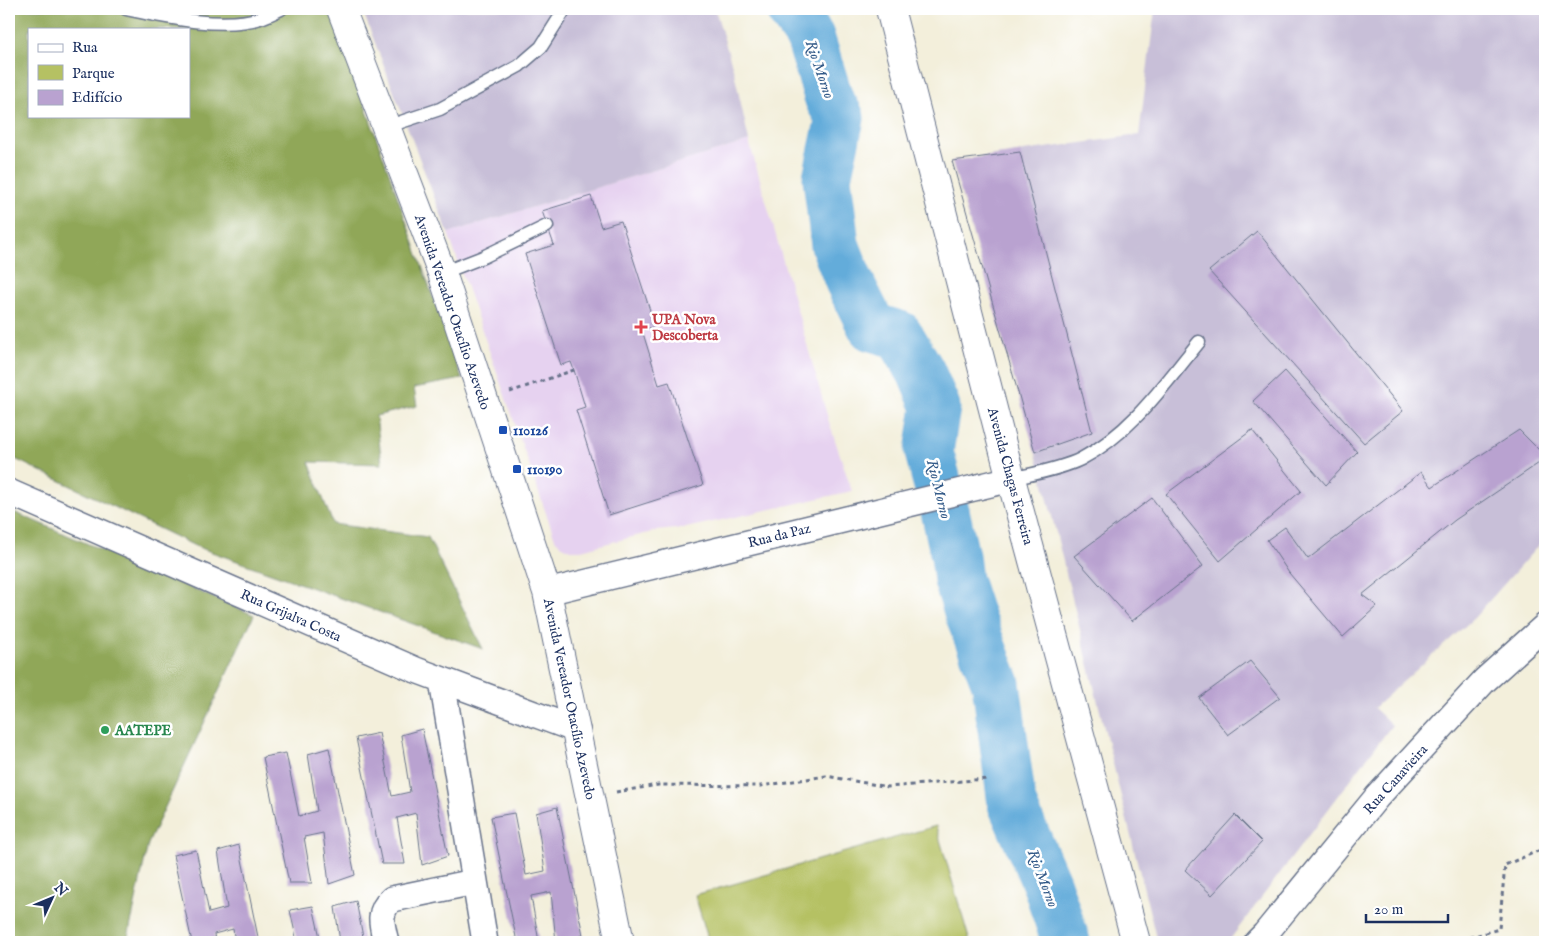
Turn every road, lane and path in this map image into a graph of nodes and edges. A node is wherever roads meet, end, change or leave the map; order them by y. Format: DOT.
graph roads {
  1 [pos="126,9"];
  2 [pos="281,9"];
  3 [pos="341,9"];
  4 [pos="566,9"];
  5 [pos="890,9"];
  6 [pos="386,127"];
  7 [pos="547,226"];
  8 [pos="442,272"];
  9 [pos="1199,342"];
  10 [pos="574,370"];
  11 [pos="485,401"];
  12 [pos="1000,482"];
  13 [pos="9,492"];
  14 [pos="547,592"];
  15 [pos="1545,626"];
  16 [pos="442,681"];
  17 [pos="577,730"];
  18 [pos="987,779"];
  19 [pos="590,796"];
  20 [pos="1545,848"];
  21 [pos="474,882"];
  22 [pos="386,942"];
  23 [pos="485,942"];
  24 [pos="620,942"];
  25 [pos="1136,942"];
  26 [pos="1257,942"];
  27 [pos="1454,942"];
  1 -- 2 [label="lane"];
  3 -- 6 [label="main road, Avenida Vereador Otacílio Azevedo"];
  4 -- 6 [label="lane"];
  5 -- 12 [label="main road, Avenida Chagas Ferreira"];
  6 -- 8 [label="main road, Avenida Vereador Otacílio Azevedo"];
  7 -- 8 [label="lane"];
  8 -- 11 [label="main road, Avenida Vereador Otacílio Azevedo"];
  9 -- 12 [label="lane"];
  10 -- 11 [label="path"];
  11 -- 14 [label="main road, Avenida Vereador Otacílio Azevedo"];
  12 -- 14 [label="street, Rua da Paz"];
  12 -- 25 [label="main road, Avenida Chagas Ferreira"];
  13 -- 16 [label="street, Rua Grijalva Costa"];
  14 -- 17 [label="main road, Avenida Vereador Otacílio Azevedo"];
  15 -- 26 [label="street, Rua Canavieira"];
  16 -- 17 [label="street, Rua Grijalva Costa"];
  16 -- 21 [label="street"];
  17 -- 19 [label="main road, Avenida Vereador Otacílio Azevedo"];
  18 -- 19 [label="path"];
  19 -- 24 [label="main road, Avenida Vereador Otacílio Azevedo"];
  20 -- 27 [label="path"];
  21 -- 22 [label="street"];
  21 -- 23 [label="street"];
}
